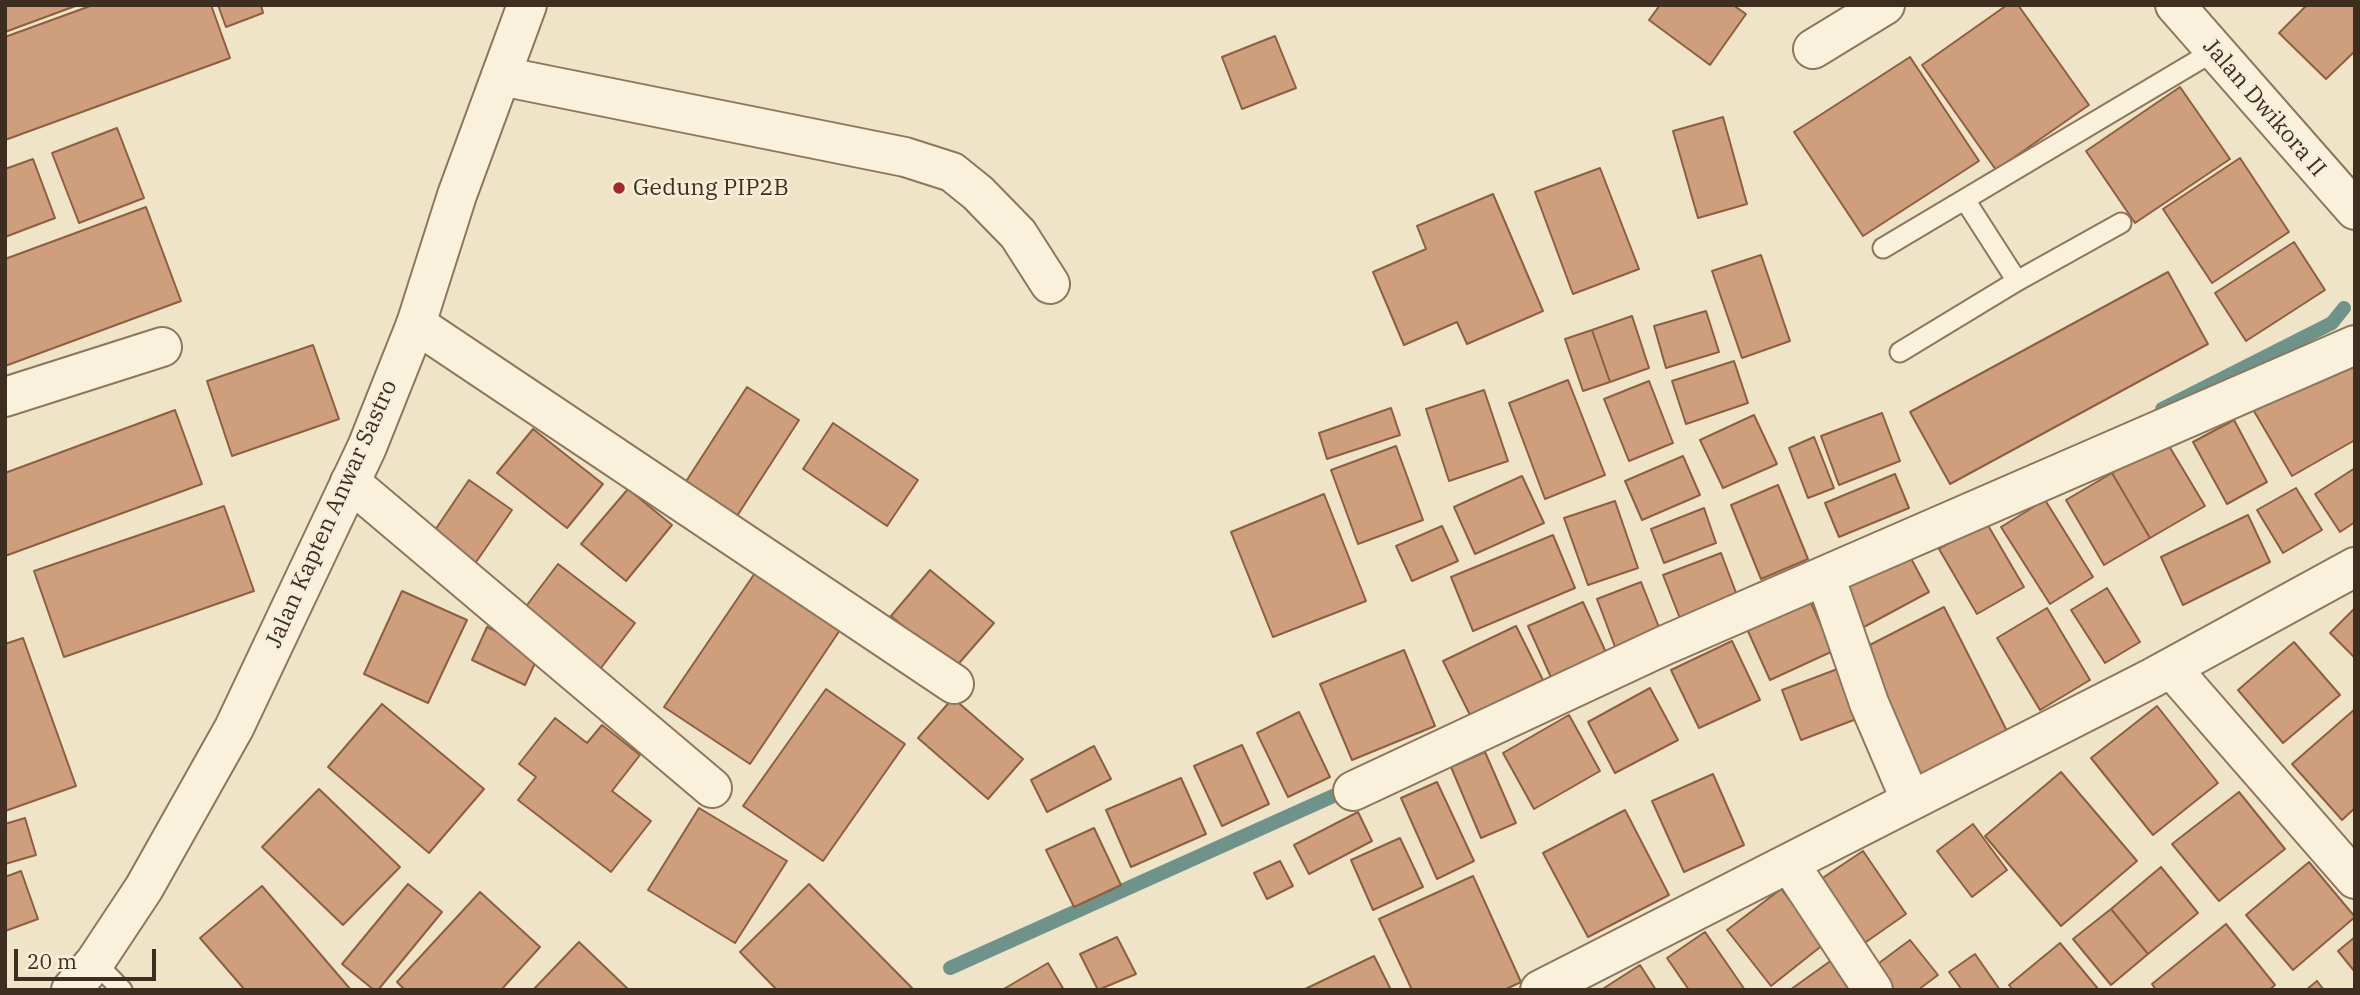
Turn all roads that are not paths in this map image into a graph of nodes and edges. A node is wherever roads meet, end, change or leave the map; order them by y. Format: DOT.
graph roads {
  1 [pos="527,5"];
  2 [pos="1885,5"];
  3 [pos="2175,5"];
  4 [pos="1813,49"];
  5 [pos="2214,51"];
  6 [pos="501,76"];
  7 [pos="1965,200"];
  8 [pos="2355,210"];
  9 [pos="2121,223"];
  10 [pos="1883,248"];
  11 [pos="2017,281"];
  12 [pos="1051,284"];
  13 [pos="416,324"];
  14 [pos="2355,345"];
  15 [pos="162,347"];
  16 [pos="1900,352"];
  17 [pos="5,397"];
  18 [pos="350,482"];
  19 [pos="2355,567"];
  20 [pos="1825,576"];
  21 [pos="2171,668"];
  22 [pos="954,684"];
  23 [pos="712,788"];
  24 [pos="1353,791"];
  25 [pos="1911,801"];
  26 [pos="1789,863"];
  27 [pos="2355,879"];
  28 [pos="83,976"];
  29 [pos="122,990"];
  30 [pos="1540,990"];
  31 [pos="1873,990"];
  1 -- 6 [label="street, Jalan Kapten Anwar Sastro"];
  2 -- 4 [label="street"];
  3 -- 5 [label="street, Jalan Dwikora II"];
  5 -- 7 [label="lane"];
  5 -- 8 [label="street, Jalan Dwikora II"];
  6 -- 12 [label="street"];
  6 -- 13 [label="street, Jalan Kapten Anwar Sastro"];
  7 -- 10 [label="lane"];
  7 -- 11 [label="lane"];
  9 -- 11 [label="lane"];
  11 -- 16 [label="lane"];
  13 -- 18 [label="street, Jalan Kapten Anwar Sastro"];
  13 -- 22 [label="street"];
  14 -- 20 [label="street"];
  15 -- 17 [label="street"];
  18 -- 23 [label="street"];
  18 -- 28 [label="street, Jalan Kapten Anwar Sastro"];
  19 -- 21 [label="street"];
  20 -- 24 [label="street"];
  20 -- 25 [label="street"];
  21 -- 25 [label="street"];
  21 -- 27 [label="street"];
  25 -- 26 [label="street"];
  26 -- 30 [label="street"];
  26 -- 31 [label="street"];
  28 -- 29 [label="lane"];
}
